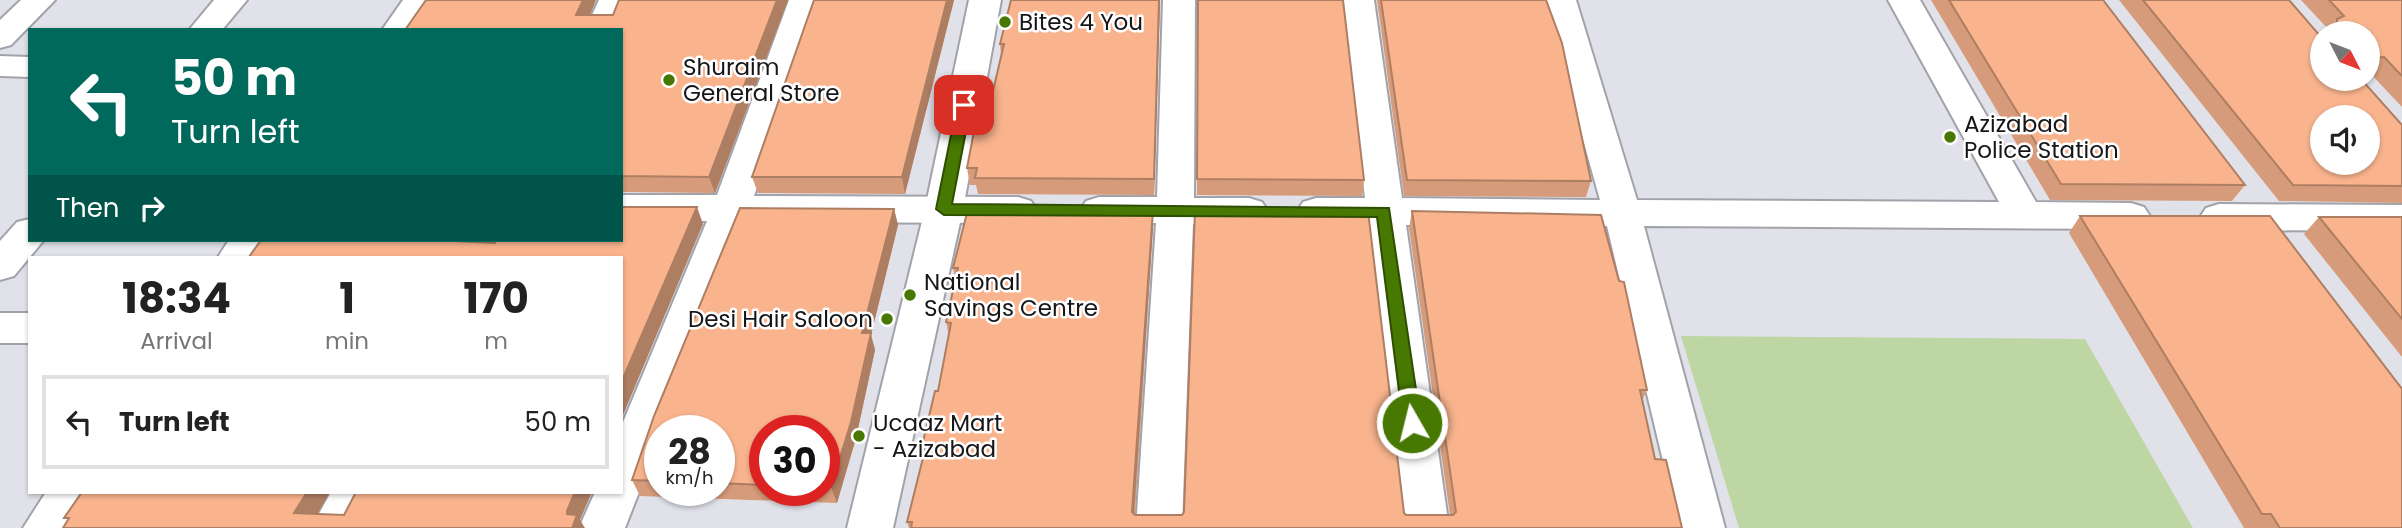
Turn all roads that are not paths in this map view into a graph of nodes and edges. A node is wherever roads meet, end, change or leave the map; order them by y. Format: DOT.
graph roads {
  1 [pos="38,0"];
  2 [pos="231,0"];
  3 [pos="419,0"];
  4 [pos="615,0"];
  5 [pos="805,0"];
  6 [pos="985,0"];
  7 [pos="1179,0"];
  8 [pos="1358,0"];
  9 [pos="1560,0"];
  10 [pos="1904,0"];
  11 [pos="207,28"];
  12 [pos="399,28"];
  13 [pos="602,28"];
  14 [pos="0,38"];
  15 [pos="0,66"];
  16 [pos="28,67"];
  17 [pos="2242,185"];
  18 [pos="623,208"];
  19 [pos="731,208"];
  20 [pos="944,209"];
  21 [pos="1175,211"];
  22 [pos="1384,212"];
  23 [pos="1622,214"];
  24 [pos="2025,216"];
  25 [pos="2267,217"];
  26 [pos="2402,218"];
  27 [pos="28,234"];
  28 [pos="248,242"];
  29 [pos="2292,250"];
  30 [pos="238,256"];
  31 [pos="0,266"];
  32 [pos="0,328"];
  33 [pos="28,328"];
  34 [pos="623,476"];
  35 [pos="71,494"];
  36 [pos="353,494"];
  37 [pos="616,494"];
  38 [pos="46,528"];
  39 [pos="334,528"];
  40 [pos="602,528"];
  41 [pos="870,528"];
  42 [pos="1159,528"];
  43 [pos="1426,528"];
  44 [pos="1702,528"];
  1 -- 14 [label="street"];
  2 -- 11 [label="street"];
  3 -- 12 [label="street"];
  4 -- 13 [label="street"];
  5 -- 19 [label="street"];
  6 -- 20 [label="street"];
  7 -- 21 [label="street"];
  8 -- 22 [label="street"];
  9 -- 23 [label="street"];
  10 -- 24 [label="street"];
  15 -- 16 [label="street"];
  17 -- 25 [label="street"];
  18 -- 19 [label="street"];
  19 -- 20 [label="street"];
  19 -- 34 [label="street"];
  20 -- 21 [label="street"];
  20 -- 41 [label="street"];
  21 -- 22 [label="street"];
  21 -- 42 [label="street"];
  22 -- 23 [label="street"];
  22 -- 43 [label="street"];
  23 -- 24 [label="street"];
  23 -- 44 [label="street"];
  24 -- 25 [label="street"];
  25 -- 26 [label="street"];
  25 -- 29 [label="street"];
  27 -- 31 [label="street"];
  28 -- 30 [label="street"];
  32 -- 33 [label="street"];
  35 -- 38 [label="street"];
  36 -- 39 [label="street"];
  37 -- 40 [label="street"];
}
